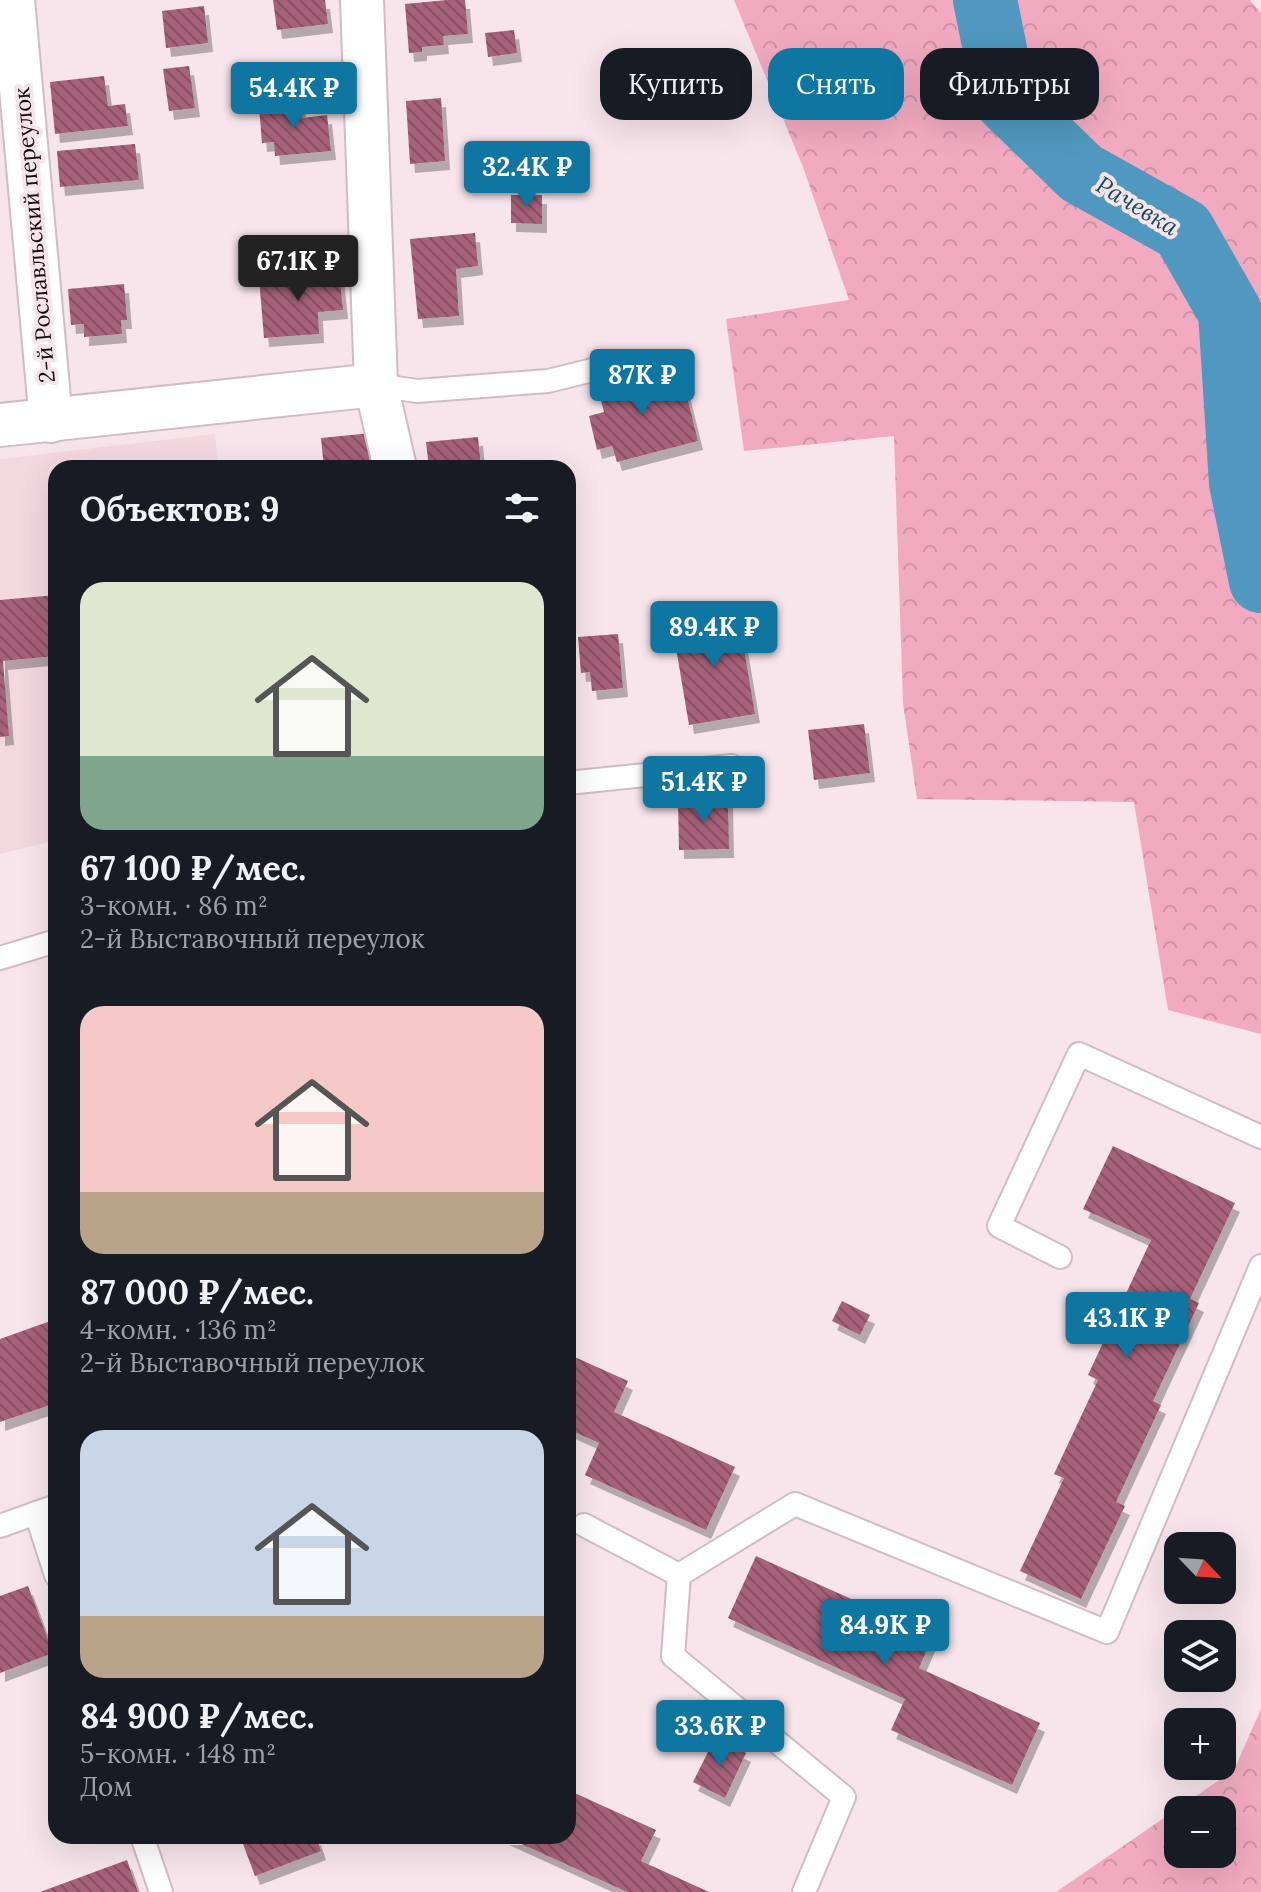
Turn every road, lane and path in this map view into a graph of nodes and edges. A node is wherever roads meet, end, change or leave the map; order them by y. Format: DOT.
graph roads {
  1 [pos="13,0"];
  2 [pos="362,0"];
  3 [pos="617,364"];
  4 [pos="376,385"];
  5 [pos="51,421"];
  6 [pos="0,425"];
  7 [pos="393,460"];
  8 [pos="732,766"];
  9 [pos="576,782"];
  10 [pos="48,943"];
  11 [pos="0,958"];
  12 [pos="1261,1137"];
  13 [pos="1060,1257"];
  14 [pos="1261,1266"];
  15 [pos="46,1510"];
  16 [pos="584,1525"];
  17 [pos="0,1526"];
  18 [pos="679,1575"];
  19 [pos="145,1844"];
  20 [pos="161,1892"];
  21 [pos="804,1892"];
  1 -- 5 [label="street, 2-й Рославльский переулок"];
  2 -- 4 [label="street"];
  3 -- 4 [label="lane"];
  4 -- 5 [label="street"];
  4 -- 7 [label="street"];
  5 -- 6 [label="street"];
  8 -- 9 [label="lane"];
  10 -- 11 [label="lane"];
  12 -- 13 [label="lane"];
  14 -- 18 [label="lane"];
  15 -- 17 [label="lane"];
  16 -- 18 [label="lane"];
  18 -- 21 [label="lane"];
  19 -- 20 [label="lane"];
}
